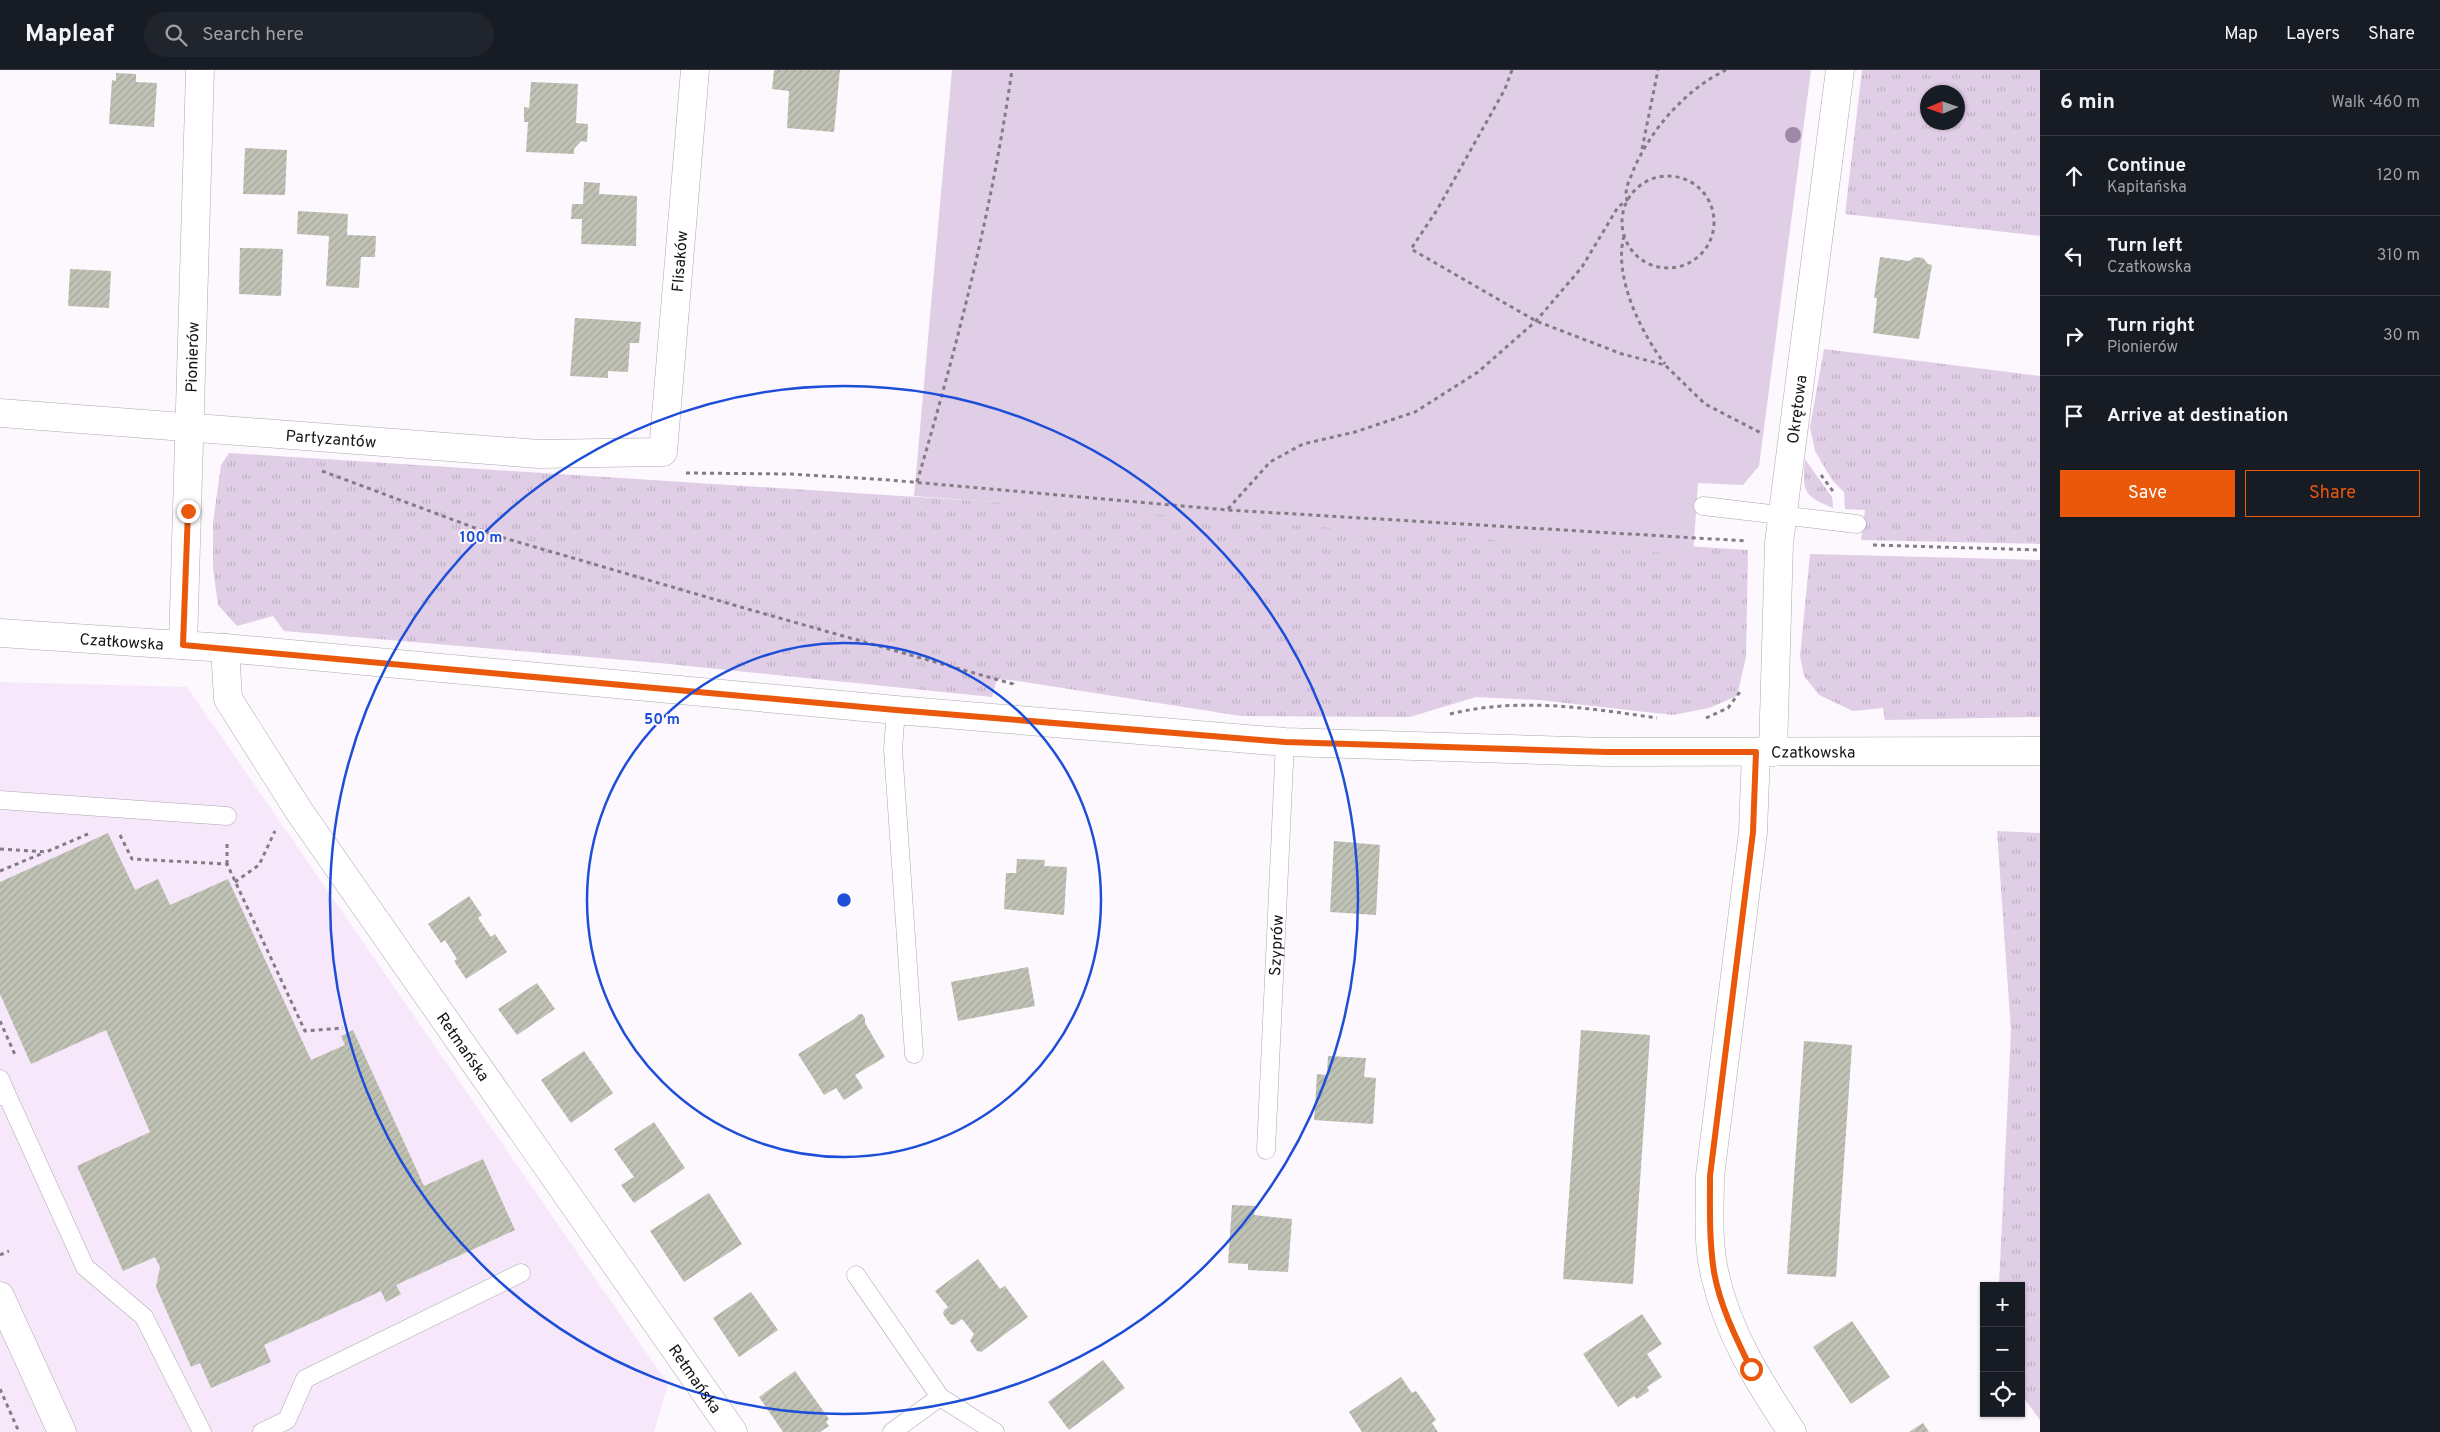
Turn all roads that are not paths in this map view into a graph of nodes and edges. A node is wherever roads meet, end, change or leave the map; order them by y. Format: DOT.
graph roads {
  1 [pos="200,70"];
  2 [pos="695,70"];
  3 [pos="1840,70"];
  4 [pos="0,414"];
  5 [pos="190,427"];
  6 [pos="663,452"];
  7 [pos="1703,506"];
  8 [pos="1782,515"];
  9 [pos="1857,524"];
  10 [pos="0,633"];
  11 [pos="183,645"];
  12 [pos="225,648"];
  13 [pos="896,710"];
  14 [pos="1285,742"];
  15 [pos="2040,750"];
  16 [pos="1765,752"];
  17 [pos="0,800"];
  18 [pos="227,816"];
  19 [pos="914,1054"];
  20 [pos="2,1089"];
  21 [pos="1266,1150"];
  22 [pos="521,1273"];
  23 [pos="856,1276"];
  24 [pos="0,1296"];
  25 [pos="940,1397"];
  26 [pos="62,1432"];
  27 [pos="202,1432"];
  28 [pos="262,1432"];
  29 [pos="733,1432"];
  30 [pos="892,1432"];
  31 [pos="995,1432"];
  32 [pos="1792,1432"];
  1 -- 5 [label="street, Pionierów"];
  2 -- 6 [label="street, Flisaków"];
  3 -- 8 [label="street, Okrętowa"];
  4 -- 5 [label="street, Partyzantów"];
  5 -- 6 [label="street, Partyzantów"];
  5 -- 11 [label="street, Pionierów"];
  7 -- 8 [label="lane"];
  8 -- 9 [label="lane"];
  8 -- 16 [label="street, Okrętowa"];
  10 -- 11 [label="street, Czatkowska"];
  11 -- 12 [label="street, Czatkowska"];
  12 -- 13 [label="street, Czatkowska"];
  12 -- 29 [label="street, Retmańska"];
  13 -- 14 [label="street, Czatkowska"];
  13 -- 19 [label="lane"];
  14 -- 16 [label="street, Czatkowska"];
  14 -- 21 [label="lane, Szyprów"];
  15 -- 16 [label="street, Czatkowska"];
  16 -- 32 [label="street, Okrętowa"];
  17 -- 18 [label="lane"];
  20 -- 27 [label="lane"];
  22 -- 28 [label="lane"];
  23 -- 25 [label="lane"];
  24 -- 26 [label="street"];
  25 -- 30 [label="lane"];
  25 -- 31 [label="lane"];
}
